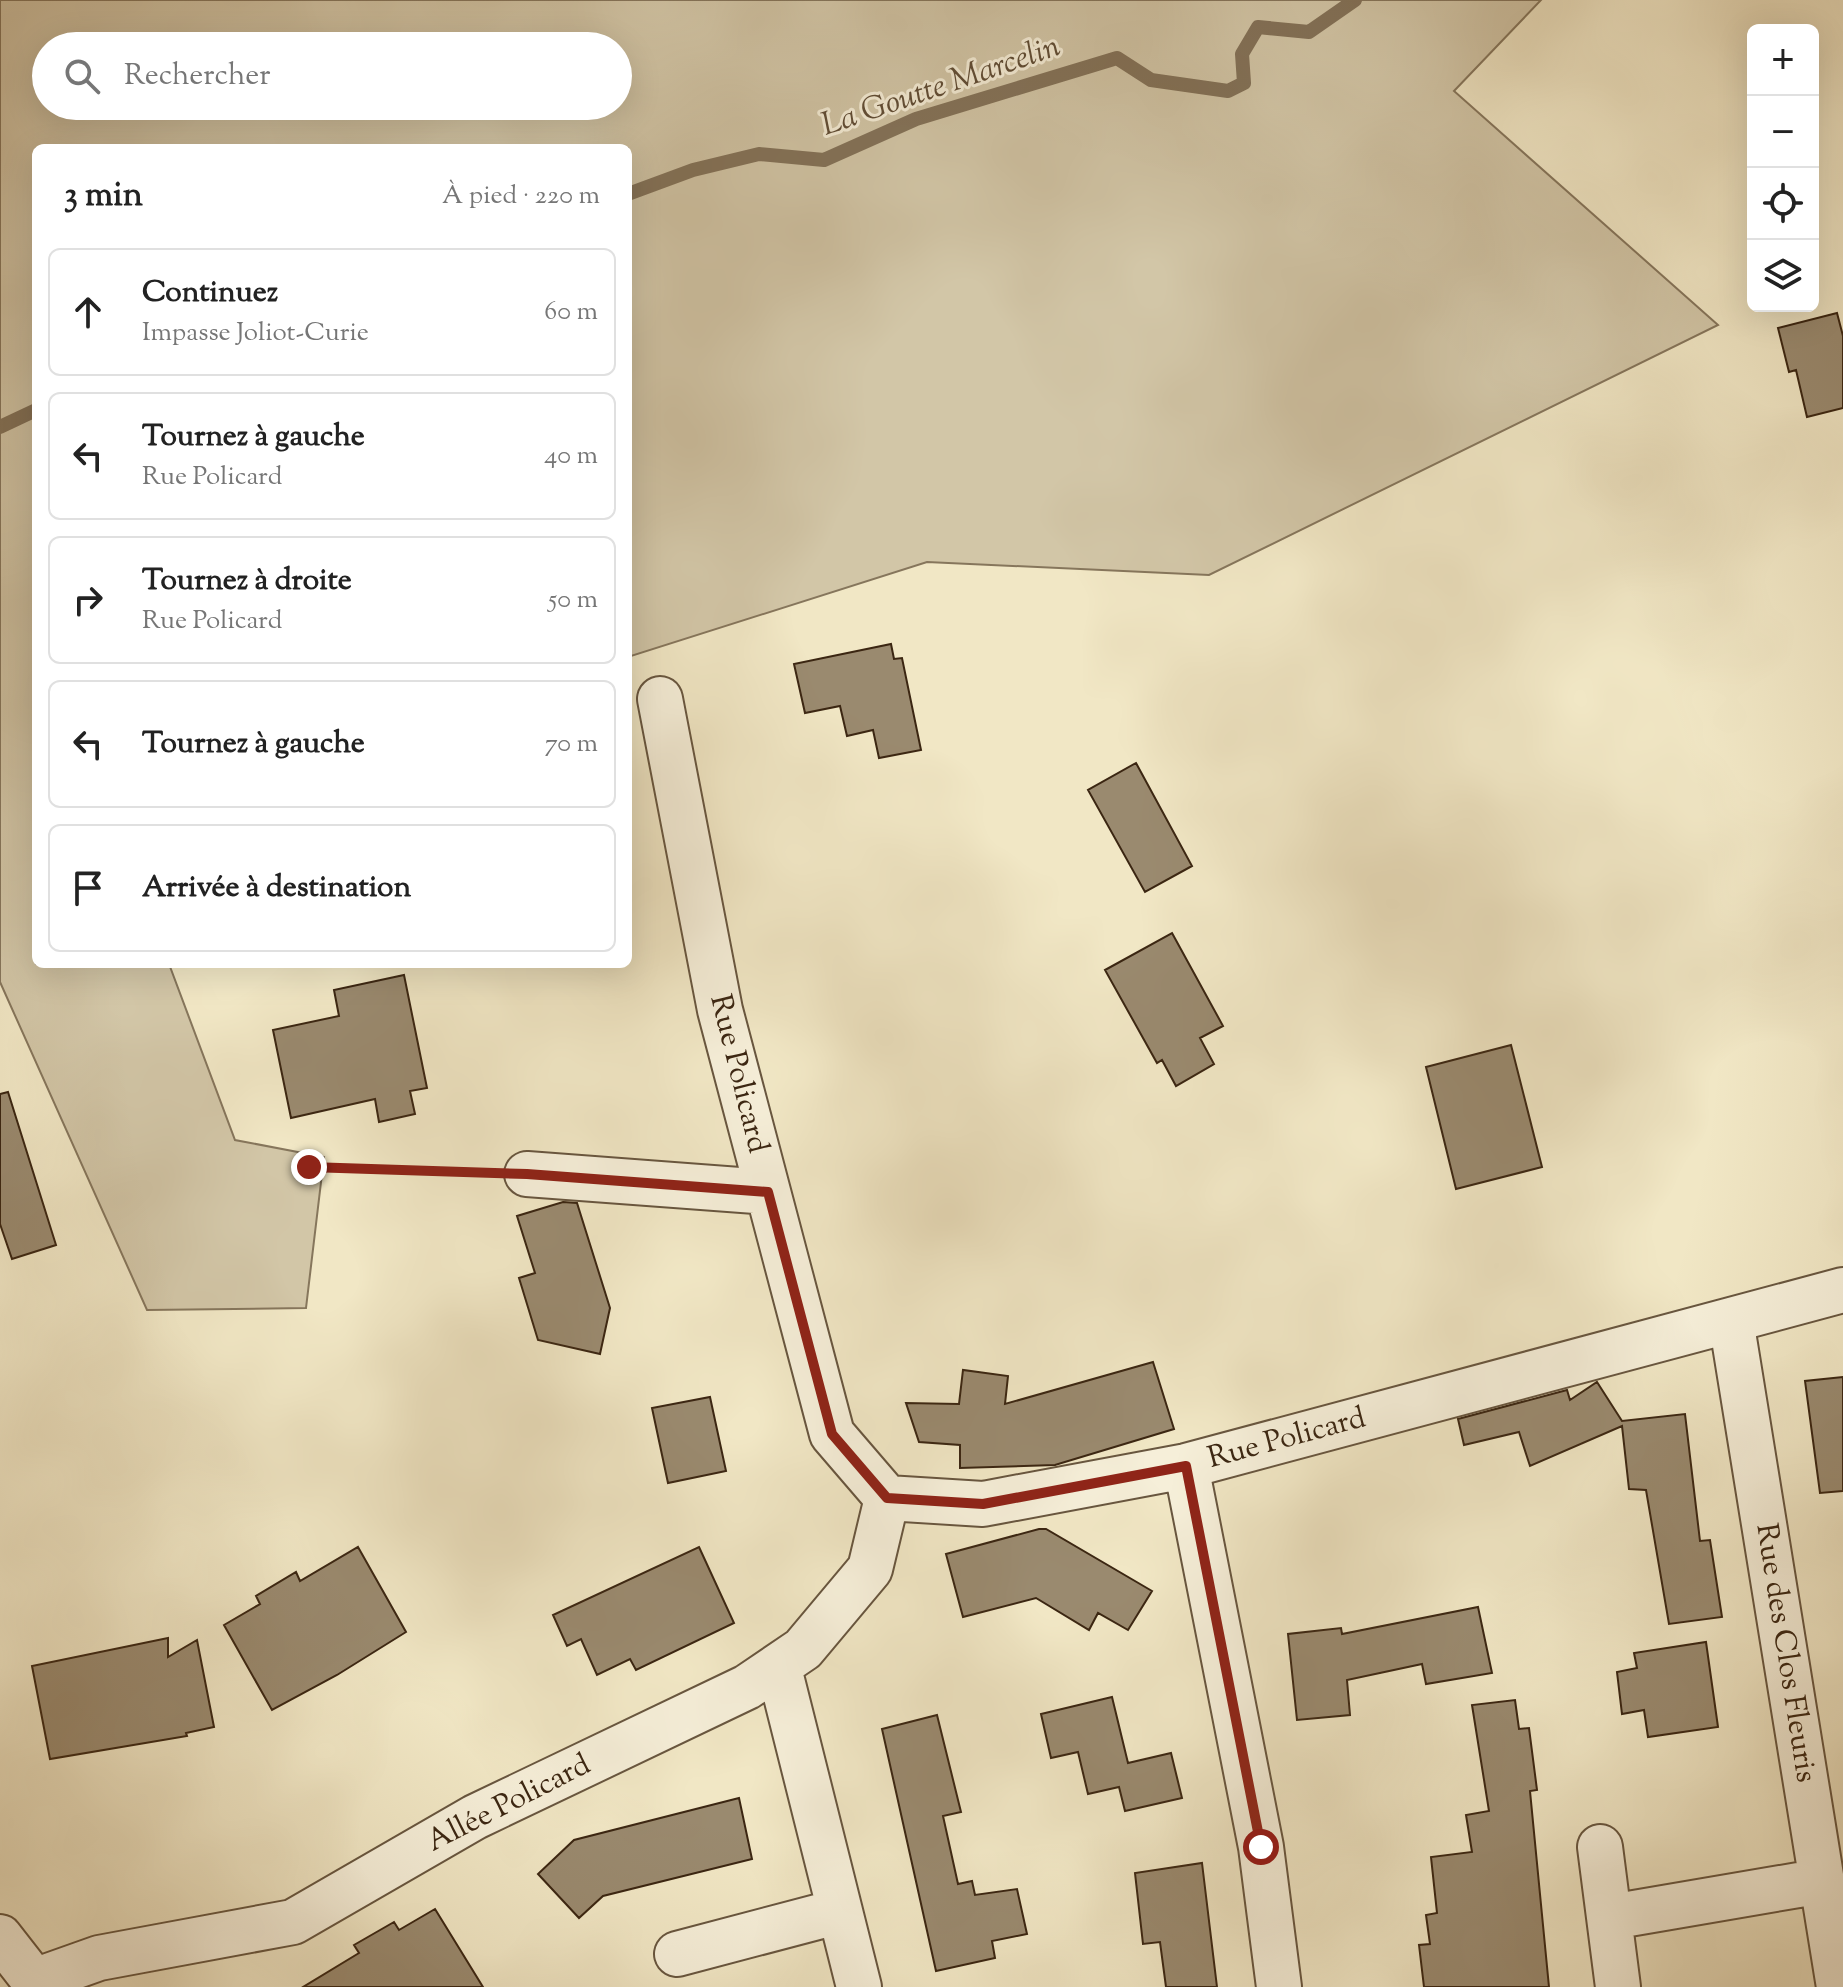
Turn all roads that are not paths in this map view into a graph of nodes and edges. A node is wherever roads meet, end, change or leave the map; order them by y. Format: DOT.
graph roads {
  1 [pos="660,699"];
  2 [pos="527,1174"];
  3 [pos="768,1192"];
  4 [pos="1843,1290"];
  5 [pos="1731,1320"];
  6 [pos="1186,1466"];
  7 [pos="887,1498"];
  8 [pos="779,1668"];
  9 [pos="1600,1847"];
  10 [pos="1822,1881"];
  11 [pos="840,1911"];
  12 [pos="1611,1917"];
  13 [pos="0,1937"];
  14 [pos="677,1954"];
  15 [pos="38,1984"];
  16 [pos="859,1987"];
  17 [pos="1279,1987"];
  18 [pos="1618,1987"];
  19 [pos="1839,1987"];
  1 -- 3 [label="street, Rue Policard"];
  2 -- 3 [label="street"];
  3 -- 7 [label="street, Rue Policard"];
  4 -- 5 [label="street, Rue Policard"];
  5 -- 6 [label="street, Rue Policard"];
  5 -- 10 [label="street, Rue des Clos Fleuris"];
  6 -- 7 [label="street, Rue Policard"];
  6 -- 17 [label="street"];
  7 -- 8 [label="street, Allée Policard"];
  8 -- 11 [label="street"];
  8 -- 15 [label="street, Allée Policard"];
  9 -- 12 [label="street"];
  10 -- 12 [label="street"];
  10 -- 19 [label="street, Rue des Clos Fleuris"];
  11 -- 14 [label="street"];
  11 -- 16 [label="street"];
  12 -- 18 [label="street"];
  13 -- 15 [label="street"];
}
